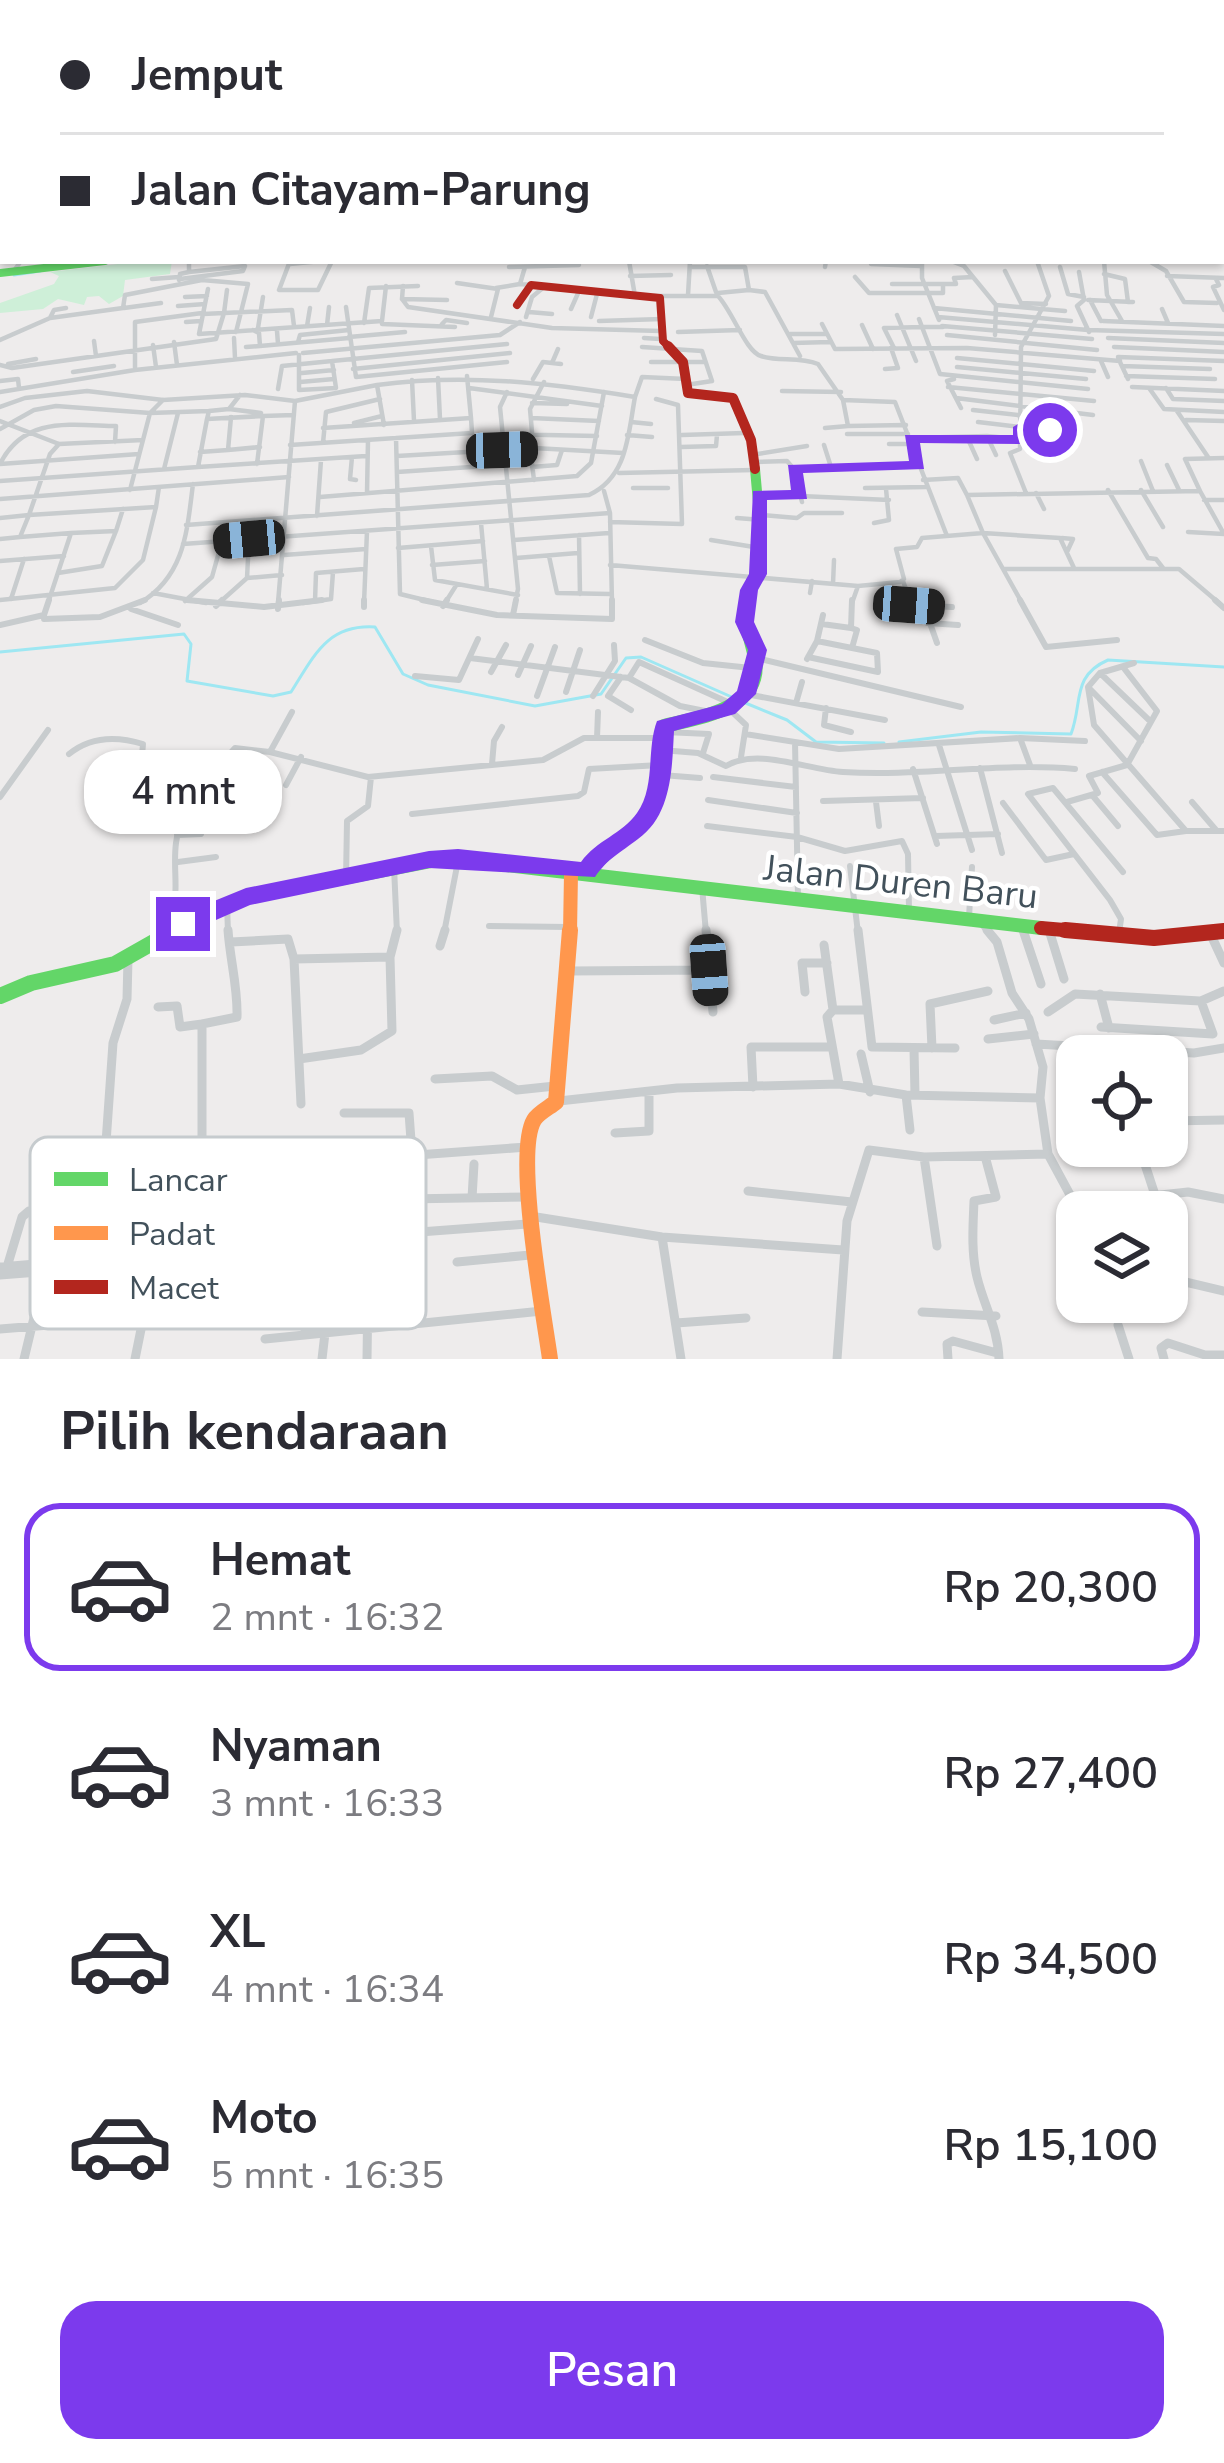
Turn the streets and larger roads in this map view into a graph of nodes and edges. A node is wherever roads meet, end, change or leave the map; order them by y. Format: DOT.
graph roads {
  1 [pos="81,264"];
  2 [pos="189,264"];
  3 [pos="289,264"];
  4 [pos="330,264"];
  5 [pos="629,264"];
  6 [pos="690,264"];
  7 [pos="922,264"];
  8 [pos="955,264"];
  9 [pos="1038,264"];
  10 [pos="1104,264"];
  11 [pos="1153,264"];
  12 [pos="871,265"];
  13 [pos="579,266"];
  14 [pos="707,266"];
  15 [pos="509,267"];
  16 [pos="525,267"];
  17 [pos="1060,267"];
  18 [pos="1005,271"];
  19 [pos="189,272"];
  20 [pos="1079,272"];
  21 [pos="8,273"];
  22 [pos="988,274"];
  23 [pos="1104,274"];
  24 [pos="671,275"];
  25 [pos="630,276"];
  26 [pos="972,276"];
  27 [pos="1167,276"];
  28 [pos="855,277"];
  29 [pos="1216,278"];
  30 [pos="1224,278"];
  31 [pos="152,280"];
  32 [pos="179,280"];
  33 [pos="457,283"];
  34 [pos="892,284"];
  35 [pos="924,284"];
  36 [pos="943,284"];
  37 [pos="475,285"];
  38 [pos="532,285"];
  39 [pos="126,286"];
  40 [pos="386,286"];
  41 [pos="403,286"];
  42 [pos="418,286"];
  43 [pos="496,288"];
  44 [pos="227,290"];
  45 [pos="749,290"];
  46 [pos="579,291"];
  47 [pos="928,293"];
  48 [pos="717,294"];
  49 [pos="125,295"];
  50 [pos="467,295"];
  51 [pos="597,295"];
  52 [pos="635,296"];
  53 [pos="654,296"];
  54 [pos="688,296"];
  55 [pos="185,297"];
  56 [pos="263,297"];
  57 [pos="402,298"];
  58 [pos="300,299"];
  59 [pos="448,299"];
  60 [pos="1086,299"];
  61 [pos="1110,301"];
  62 [pos="160,303"];
  63 [pos="1021,303"];
  64 [pos="1217,303"];
  65 [pos="205,304"];
  66 [pos="994,304"];
  67 [pos="178,306"];
  68 [pos="329,307"];
  69 [pos="346,307"];
  70 [pos="1045,307"];
  71 [pos="66,308"];
  72 [pos="124,308"];
  73 [pos="310,308"];
  74 [pos="934,308"];
  75 [pos="571,309"];
  76 [pos="1162,309"];
  77 [pos="279,310"];
  78 [pos="293,310"];
  79 [pos="1224,310"];
  80 [pos="1065,311"];
  81 [pos="242,312"];
  82 [pos="260,312"];
  83 [pos="996,313"];
  84 [pos="224,314"];
  85 [pos="523,314"];
  86 [pos="552,314"];
  87 [pos="897,315"];
  88 [pos="202,316"];
  89 [pos="491,317"];
  90 [pos="591,317"];
  91 [pos="938,317"];
  92 [pos="50,318"];
  93 [pos="1038,318"];
  94 [pos="919,319"];
  95 [pos="599,320"];
  96 [pos="1071,320"];
  97 [pos="1103,321"];
  98 [pos="1122,321"];
  99 [pos="186,322"];
  100 [pos="364,322"];
  101 [pos="467,322"];
  102 [pos="995,322"];
  103 [pos="1140,322"];
  104 [pos="1168,323"];
  105 [pos="821,324"];
  106 [pos="1187,324"];
  107 [pos="327,325"];
  108 [pos="442,325"];
  109 [pos="294,326"];
  110 [pos="307,326"];
  111 [pos="478,326"];
  112 [pos="785,326"];
  113 [pos="796,326"];
  114 [pos="862,326"];
  115 [pos="1033,326"];
  116 [pos="1224,326"];
  117 [pos="902,327"];
  118 [pos="922,327"];
  119 [pos="942,327"];
  120 [pos="455,328"];
  121 [pos="255,329"];
  122 [pos="277,329"];
  123 [pos="405,330"];
  124 [pos="740,330"];
  125 [pos="1088,330"];
  126 [pos="1105,330"];
  127 [pos="348,331"];
  128 [pos="995,331"];
  129 [pos="1145,331"];
  130 [pos="678,332"];
  131 [pos="220,333"];
  132 [pos="1192,333"];
  133 [pos="662,334"];
  134 [pos="790,334"];
  135 [pos="827,334"];
  136 [pos="1027,334"];
  137 [pos="1224,334"];
  138 [pos="235,335"];
  139 [pos="946,335"];
  140 [pos="464,338"];
  141 [pos="644,338"];
  142 [pos="1108,338"];
  143 [pos="299,339"];
  144 [pos="0,340"];
  145 [pos="193,340"];
  146 [pos="995,340"];
  147 [pos="1092,340"];
  148 [pos="1149,340"];
  149 [pos="94,341"];
  150 [pos="1196,341"];
  151 [pos="174,342"];
  152 [pos="830,342"];
  153 [pos="406,343"];
  154 [pos="793,343"];
  155 [pos="1022,343"];
  156 [pos="1224,343"];
  157 [pos="278,344"];
  158 [pos="507,344"];
  159 [pos="153,345"];
  160 [pos="260,346"];
  161 [pos="246,347"];
  162 [pos="642,347"];
  163 [pos="1114,347"];
  164 [pos="134,348"];
  165 [pos="350,348"];
  166 [pos="464,348"];
  167 [pos="892,348"];
  168 [pos="951,348"];
  169 [pos="1152,348"];
  170 [pos="558,349"];
  171 [pos="873,349"];
  172 [pos="911,349"];
  173 [pos="931,349"];
  174 [pos="995,350"];
  175 [pos="1097,350"];
  176 [pos="1201,350"];
  177 [pos="1224,352"];
  178 [pos="299,353"];
  179 [pos="510,353"];
  180 [pos="1020,353"];
  181 [pos="113,354"];
  182 [pos="409,354"];
  183 [pos="96,356"];
  184 [pos="800,356"];
  185 [pos="466,357"];
  186 [pos="235,358"];
  187 [pos="957,358"];
  188 [pos="1157,358"];
  189 [pos="36,359"];
  190 [pos="350,359"];
  191 [pos="1092,359"];
  192 [pos="1101,360"];
  193 [pos="1205,360"];
  194 [pos="332,361"];
  195 [pos="916,361"];
  196 [pos="1120,361"];
  197 [pos="1224,361"];
  198 [pos="507,362"];
  199 [pos="651,362"];
  200 [pos="705,362"];
  201 [pos="194,363"];
  202 [pos="552,363"];
  203 [pos="1020,363"];
  204 [pos="8,364"];
  205 [pos="301,364"];
  206 [pos="561,364"];
  207 [pos="0,365"];
  208 [pos="177,365"];
  209 [pos="469,366"];
  210 [pos="957,367"];
  211 [pos="1161,367"];
  212 [pos="156,368"];
  213 [pos="885,369"];
  214 [pos="1210,369"];
  215 [pos="115,370"];
  216 [pos="135,370"];
  217 [pos="334,370"];
  218 [pos="412,372"];
  219 [pos="73,373"];
  220 [pos="301,373"];
  221 [pos="1019,374"];
  222 [pos="952,375"];
  223 [pos="467,376"];
  224 [pos="1108,377"];
  225 [pos="1165,377"];
  226 [pos="438,378"];
  227 [pos="334,379"];
  228 [pos="1086,379"];
  229 [pos="532,380"];
  230 [pos="1219,380"];
  231 [pos="0,381"];
  232 [pos="687,381"];
  233 [pos="300,382"];
  234 [pos="544,382"];
  235 [pos="1020,383"];
  236 [pos="377,385"];
  237 [pos="948,387"];
  238 [pos="1132,387"];
  239 [pos="1148,387"];
  240 [pos="20,388"];
  241 [pos="469,388"];
  242 [pos="1169,388"];
  243 [pos="278,389"];
  244 [pos="1088,389"];
  245 [pos="782,391"];
  246 [pos="0,392"];
  247 [pos="507,392"];
  248 [pos="604,392"];
  249 [pos="1020,393"];
  250 [pos="240,395"];
  251 [pos="79,396"];
  252 [pos="842,396"];
  253 [pos="1223,396"];
  254 [pos="635,397"];
  255 [pos="956,398"];
  256 [pos="380,399"];
  257 [pos="532,399"];
  258 [pos="656,399"];
  259 [pos="163,400"];
  260 [pos="295,401"];
  261 [pos="1094,401"];
  262 [pos="74,405"];
  263 [pos="678,405"];
  264 [pos="1020,405"];
  265 [pos="602,406"];
  266 [pos="0,407"];
  267 [pos="961,408"];
  268 [pos="973,410"];
  269 [pos="1176,410"];
  270 [pos="178,412"];
  271 [pos="1224,412"];
  272 [pos="150,413"];
  273 [pos="230,413"];
  274 [pos="208,415"];
  275 [pos="294,415"];
  276 [pos="1093,415"];
  277 [pos="263,416"];
  278 [pos="382,416"];
  279 [pos="1020,416"];
  280 [pos="471,418"];
  281 [pos="531,418"];
  282 [pos="440,419"];
  283 [pos="1183,419"];
  284 [pos="414,421"];
  285 [pos="598,421"];
  286 [pos="1224,421"];
  287 [pos="629,422"];
  288 [pos="978,422"];
  289 [pos="1079,422"];
  290 [pos="651,424"];
  291 [pos="3,425"];
  292 [pos="384,425"];
  293 [pos="906,425"];
  294 [pos="353,426"];
  295 [pos="1021,427"];
  296 [pos="323,428"];
  297 [pos="825,428"];
  298 [pos="847,430"];
  299 [pos="26,432"];
  300 [pos="532,432"];
  301 [pos="472,433"];
  302 [pos="745,433"];
  303 [pos="502,434"];
  304 [pos="884,434"];
  305 [pos="1079,434"];
  306 [pos="627,435"];
  307 [pos="681,435"];
  308 [pos="717,435"];
  309 [pos="597,436"];
  310 [pos="987,436"];
  311 [pos="652,437"];
  312 [pos="967,437"];
  313 [pos="396,438"];
  314 [pos="910,439"];
  315 [pos="143,440"];
  316 [pos="368,440"];
  317 [pos="1021,440"];
  318 [pos="115,442"];
  319 [pos="323,443"];
  320 [pos="59,444"];
  321 [pos="889,444"];
  322 [pos="1070,444"];
  323 [pos="290,445"];
  324 [pos="824,445"];
  325 [pos="807,446"];
  326 [pos="260,447"];
  327 [pos="681,447"];
  328 [pos="991,447"];
  329 [pos="530,448"];
  330 [pos="228,449"];
  331 [pos="502,450"];
  332 [pos="562,450"];
  333 [pos="474,451"];
  334 [pos="1010,451"];
  335 [pos="200,452"];
  336 [pos="593,452"];
  337 [pos="892,453"];
  338 [pos="139,454"];
  339 [pos="623,454"];
  340 [pos="996,455"];
  341 [pos="366,456"];
  342 [pos="397,456"];
  343 [pos="352,457"];
  344 [pos="1208,457"];
  345 [pos="977,458"];
  346 [pos="1224,458"];
  347 [pos="321,459"];
  348 [pos="47,461"];
  349 [pos="290,461"];
  350 [pos="1142,461"];
  351 [pos="752,462"];
  352 [pos="0,464"];
  353 [pos="257,464"];
  354 [pos="502,465"];
  355 [pos="1167,465"];
  356 [pos="918,466"];
  357 [pos="198,467"];
  358 [pos="532,467"];
  359 [pos="831,467"];
  360 [pos="793,468"];
  361 [pos="164,470"];
  362 [pos="428,470"];
  363 [pos="656,471"];
  364 [pos="680,471"];
  365 [pos="135,472"];
  366 [pos="397,472"];
  367 [pos="619,473"];
  368 [pos="289,477"];
  369 [pos="42,478"];
  370 [pos="356,479"];
  371 [pos="534,480"];
  372 [pos="0,481"];
  373 [pos="505,482"];
  374 [pos="925,483"];
  375 [pos="193,484"];
  376 [pos="159,487"];
  377 [pos="428,488"];
  378 [pos="633,488"];
  379 [pos="658,488"];
  380 [pos="668,488"];
  381 [pos="865,488"];
  382 [pos="886,489"];
  383 [pos="130,490"];
  384 [pos="397,490"];
  385 [pos="1108,490"];
  386 [pos="1142,490"];
  387 [pos="1153,490"];
  388 [pos="1179,490"];
  389 [pos="604,491"];
  390 [pos="367,493"];
  391 [pos="1026,493"];
  392 [pos="1036,493"];
  393 [pos="759,494"];
  394 [pos="967,495"];
  395 [pos="36,496"];
  396 [pos="1202,496"];
  397 [pos="320,497"];
  398 [pos="0,499"];
  399 [pos="801,499"];
  400 [pos="509,500"];
  401 [pos="889,500"];
  402 [pos="1224,500"];
  403 [pos="681,503"];
  404 [pos="691,503"];
  405 [pos="156,507"];
  406 [pos="399,508"];
  407 [pos="123,509"];
  408 [pos="1044,509"];
  409 [pos="842,513"];
  410 [pos="29,515"];
  411 [pos="288,516"];
  412 [pos="317,516"];
  413 [pos="762,517"];
  414 [pos="0,518"];
  415 [pos="610,518"];
  416 [pos="737,518"];
  417 [pos="513,520"];
  418 [pos="482,523"];
  419 [pos="874,523"];
  420 [pos="186,524"];
  421 [pos="1163,527"];
  422 [pos="398,529"];
  423 [pos="116,531"];
  424 [pos="368,531"];
  425 [pos="1188,532"];
  426 [pos="71,533"];
  427 [pos="609,533"];
  428 [pos="983,533"];
  429 [pos="1224,534"];
  430 [pos="579,535"];
  431 [pos="286,536"];
  432 [pos="947,537"];
  433 [pos="20,538"];
  434 [pos="0,539"];
  435 [pos="249,539"];
  436 [pos="514,540"];
  437 [pos="711,540"];
  438 [pos="483,541"];
  439 [pos="222,542"];
  440 [pos="183,544"];
  441 [pos="722,545"];
  442 [pos="431,546"];
  443 [pos="398,548"];
  444 [pos="760,548"];
  445 [pos="366,549"];
  446 [pos="578,554"];
  447 [pos="284,555"];
  448 [pos="721,555"];
  449 [pos="64,556"];
  450 [pos="548,556"];
  451 [pos="516,558"];
  452 [pos="24,559"];
  453 [pos="834,560"];
  454 [pos="0,561"];
  455 [pos="484,561"];
  456 [pos="432,565"];
  457 [pos="610,565"];
  458 [pos="1074,568"];
  459 [pos="1163,568"];
  460 [pos="364,569"];
  461 [pos="1004,569"];
  462 [pos="334,572"];
  463 [pos="58,573"];
  464 [pos="758,574"];
  465 [pos="282,575"];
  466 [pos="247,578"];
  467 [pos="812,581"];
  468 [pos="903,581"];
  469 [pos="457,584"];
  470 [pos="833,584"];
  471 [pos="858,586"];
  472 [pos="487,589"];
  473 [pos="153,593"];
  474 [pos="810,593"];
  475 [pos="580,594"];
  476 [pos="518,595"];
  477 [pos="611,595"];
  478 [pos="51,596"];
  479 [pos="11,599"];
  480 [pos="0,600"];
  481 [pos="185,601"];
  482 [pos="315,601"];
  483 [pos="909,605"];
  484 [pos="216,606"];
  485 [pos="443,606"];
  486 [pos="364,607"];
  487 [pos="952,608"];
  488 [pos="1224,608"];
  489 [pos="131,609"];
  490 [pos="278,609"];
  491 [pos="513,615"];
  492 [pos="40,619"];
  493 [pos="178,625"];
  494 [pos="958,625"];
  495 [pos="0,626"];
  496 [pos="931,626"];
  497 [pos="851,628"];
  498 [pos="478,639"];
  499 [pos="645,640"];
  500 [pos="1117,640"];
  501 [pos="817,641"];
  502 [pos="937,644"];
  503 [pos="506,645"];
  504 [pos="614,645"];
  505 [pos="530,646"];
  506 [pos="555,647"];
  507 [pos="852,648"];
  508 [pos="580,650"];
  509 [pos="470,658"];
  510 [pos="496,662"];
  511 [pos="755,663"];
  512 [pos="1134,663"];
  513 [pos="522,665"];
  514 [pos="1121,665"];
  515 [pos="546,668"];
  516 [pos="573,671"];
  517 [pos="491,672"];
  518 [pos="1100,673"];
  519 [pos="518,675"];
  520 [pos="415,676"];
  521 [pos="617,677"];
  522 [pos="802,682"];
  523 [pos="1088,687"];
  524 [pos="566,692"];
  525 [pos="537,696"];
  526 [pos="593,697"];
  527 [pos="736,702"];
  528 [pos="796,703"];
  529 [pos="961,706"];
  530 [pos="826,708"];
  531 [pos="631,710"];
  532 [pos="292,712"];
  533 [pos="598,712"];
  534 [pos="885,720"];
  535 [pos="1150,722"];
  536 [pos="502,727"];
  537 [pos="48,730"];
  538 [pos="851,732"];
  539 [pos="745,734"];
  540 [pos="596,738"];
  541 [pos="1020,738"];
  542 [pos="1085,741"];
  543 [pos="1142,741"];
  544 [pos="795,742"];
  545 [pos="938,744"];
  546 [pos="270,752"];
  547 [pos="660,752"];
  548 [pos="68,754"];
  549 [pos="703,754"];
  550 [pos="301,757"];
  551 [pos="741,757"];
  552 [pos="492,764"];
  553 [pos="1030,765"];
  554 [pos="1127,765"];
  555 [pos="795,766"];
  556 [pos="945,767"];
  557 [pos="980,768"];
  558 [pos="913,769"];
  559 [pos="1075,769"];
  560 [pos="1102,772"];
  561 [pos="371,777"];
  562 [pos="713,777"];
  563 [pos="700,778"];
  564 [pos="201,785"];
  565 [pos="286,785"];
  566 [pos="796,787"];
  567 [pos="1092,795"];
  568 [pos="0,797"];
  569 [pos="923,798"];
  570 [pos="708,800"];
  571 [pos="823,801"];
  572 [pos="876,802"];
  573 [pos="1066,802"];
  574 [pos="1192,802"];
  575 [pos="1003,803"];
  576 [pos="797,813"];
  577 [pos="412,814"];
  578 [pos="707,826"];
  579 [pos="879,826"];
  580 [pos="1118,826"];
  581 [pos="1220,831"];
  582 [pos="1186,832"];
  583 [pos="201,834"];
  584 [pos="998,834"];
  585 [pos="177,835"];
  586 [pos="969,835"];
  587 [pos="797,838"];
  588 [pos="973,850"];
  589 [pos="1002,853"];
  590 [pos="1074,854"];
  591 [pos="216,857"];
  592 [pos="458,858"];
  593 [pos="178,862"];
  594 [pos="850,866"];
  595 [pos="394,867"];
  596 [pos="972,867"];
  597 [pos="586,871"];
  598 [pos="571,872"];
  599 [pos="1123,872"];
  600 [pos="346,878"];
  601 [pos="702,887"];
  602 [pos="798,902"];
  603 [pos="226,903"];
  604 [pos="854,909"];
  605 [pos="909,910"];
  606 [pos="973,921"];
  607 [pos="183,924"];
  608 [pos="489,926"];
  609 [pos="1022,926"];
  610 [pos="571,927"];
  611 [pos="1048,927"];
  612 [pos="1217,932"];
  613 [pos="1119,936"];
  614 [pos="231,942"];
  615 [pos="824,945"];
  616 [pos="440,946"];
  617 [pos="1221,950"];
  618 [pos="128,956"];
  619 [pos="390,957"];
  620 [pos="294,959"];
  621 [pos="826,963"];
  622 [pos="1224,963"];
  623 [pos="709,970"];
  624 [pos="570,971"];
  625 [pos="1064,979"];
  626 [pos="1041,984"];
  627 [pos="988,991"];
  628 [pos="1224,991"];
  629 [pos="805,992"];
  630 [pos="1100,994"];
  631 [pos="0,996"];
  632 [pos="1201,1000"];
  633 [pos="158,1007"];
  634 [pos="833,1010"];
  635 [pos="866,1010"];
  636 [pos="712,1012"];
  637 [pos="1048,1012"];
  638 [pos="1026,1013"];
  639 [pos="994,1021"];
  640 [pos="202,1024"];
  641 [pos="988,1039"];
  642 [pos="1035,1039"];
  643 [pos="1056,1042"];
  644 [pos="833,1047"];
  645 [pos="932,1048"];
  646 [pos="955,1048"];
  647 [pos="1224,1048"];
  648 [pos="914,1049"];
  649 [pos="1188,1053"];
  650 [pos="861,1054"];
  651 [pos="299,1059"];
  652 [pos="435,1079"];
  653 [pos="839,1084"];
  654 [pos="559,1085"];
  655 [pos="753,1087"];
  656 [pos="649,1090"];
  657 [pos="870,1092"];
  658 [pos="910,1095"];
  659 [pos="1040,1098"];
  660 [pos="556,1102"];
  661 [pos="301,1104"];
  662 [pos="344,1113"];
  663 [pos="1224,1120"];
  664 [pos="1188,1121"];
  665 [pos="910,1130"];
  666 [pos="615,1133"];
  667 [pos="108,1137"];
  668 [pos="202,1137"];
  669 [pos="411,1137"];
  670 [pos="531,1146"];
  671 [pos="426,1154"];
  672 [pos="1048,1154"];
  673 [pos="924,1156"];
  674 [pos="985,1156"];
  675 [pos="475,1164"];
  676 [pos="748,1191"];
  677 [pos="1068,1191"];
  678 [pos="1188,1193"];
  679 [pos="532,1197"];
  680 [pos="472,1198"];
  681 [pos="426,1199"];
  682 [pos="1224,1199"];
  683 [pos="853,1203"];
  684 [pos="30,1214"];
  685 [pos="531,1220"];
  686 [pos="426,1231"];
  687 [pos="662,1237"];
  688 [pos="937,1246"];
  689 [pos="844,1250"];
  690 [pos="534,1255"];
  691 [pos="457,1262"];
  692 [pos="2,1270"];
  693 [pos="1188,1283"];
  694 [pos="1224,1291"];
  695 [pos="542,1311"];
  696 [pos="922,1312"];
  697 [pos="996,1316"];
  698 [pos="746,1318"];
  699 [pos="426,1320"];
  700 [pos="676,1323"];
  701 [pos="1118,1325"];
  702 [pos="30,1326"];
  703 [pos="0,1329"];
  704 [pos="31,1329"];
  705 [pos="141,1329"];
  706 [pos="305,1329"];
  707 [pos="346,1329"];
  708 [pos="325,1333"];
  709 [pos="305,1335"];
  710 [pos="265,1340"];
  711 [pos="1224,1355"];
  712 [pos="998,1356"];
  713 [pos="1206,1357"];
  714 [pos="24,1359"];
  715 [pos="135,1359"];
  716 [pos="322,1359"];
  717 [pos="550,1359"];
  718 [pos="681,1359"];
  719 [pos="838,1359"];
  720 [pos="948,1359"];
  721 [pos="1130,1359"];
  722 [pos="1164,1359"];
  1 -- 21 [label="street"];
  2 -- 19 [label="street"];
  3 -- 4 [label="street"];
  5 -- 25 [label="street"];
  6 -- 14 [label="street"];
  6 -- 54 [label="street"];
  7 -- 12 [label="street"];
  7 -- 35 [label="street"];
  8 -- 26 [label="street"];
  9 -- 70 [label="street"];
  10 -- 23 [label="street"];
  11 -- 27 [label="street"];
  13 -- 16 [label="street"];
  14 -- 45 [label="street"];
  14 -- 48 [label="street"];
  15 -- 16 [label="street"];
  16 -- 38 [label="street"];
  17 -- 60 [label="street"];
  18 -- 63 [label="street"];
  19 -- 32 [label="street"];
  19 -- 32 [label="street"];
  20 -- 60 [label="street"];
  22 -- 26 [label="street"];
  23 -- 61 [label="street"];
  23 -- 61 [label="street"];
  24 -- 25 [label="street"];
  25 -- 52 [label="street"];
  26 -- 36 [label="street"];
  26 -- 66 [label="street"];
  27 -- 29 [label="street"];
  27 -- 64 [label="street"];
  28 -- 47 [label="street"];
  29 -- 30 [label="street"];
  29 -- 64 [label="street"];
  31 -- 32 [label="street"];
  32 -- 49 [label="street"];
  32 -- 81 [label="street"];
  33 -- 37 [label="street"];
  34 -- 35 [label="street"];
  35 -- 36 [label="street"];
  35 -- 47 [label="street"];
  36 -- 47 [label="street"];
  37 -- 43 [label="street"];
  37 -- 50 [label="street"];
  38 -- 43 [label="street"];
  38 -- 46 [label="street"];
  38 -- 85 [label="street"];
  39 -- 49 [label="street"];
  40 -- 41 [label="street"];
  40 -- 100 [label="street"];
  40 -- 100 [label="street"];
  41 -- 42 [label="street"];
  41 -- 57 [label="street"];
  43 -- 89 [label="street"];
  44 -- 84 [label="street"];
  45 -- 48 [label="street"];
  45 -- 112 [label="street"];
  46 -- 51 [label="street"];
  46 -- 75 [label="street"];
  47 -- 74 [label="street"];
  48 -- 54 [label="street"];
  48 -- 124 [label="street"];
  49 -- 72 [label="street"];
  51 -- 52 [label="street"];
  51 -- 90 [label="street"];
  52 -- 53 [label="street"];
  53 -- 54 [label="street"];
  53 -- 133 [label="street"];
  55 -- 65 [label="street"];
  56 -- 82 [label="street"];
  57 -- 59 [label="street"];
  57 -- 89 [label="street"];
  58 -- 78 [label="street"];
  60 -- 61 [label="street"];
  60 -- 97 [label="street"];
  60 -- 125 [label="street"];
  61 -- 98 [label="street"];
  62 -- 72 [label="street"];
  63 -- 66 [label="street"];
  63 -- 70 [label="street"];
  64 -- 79 [label="street"];
  65 -- 67 [label="street"];
  65 -- 88 [label="street"];
  66 -- 70 [label="street"];
  66 -- 83 [label="street"];
  68 -- 107 [label="street"];
  69 -- 127 [label="street"];
  70 -- 80 [label="street"];
  70 -- 93 [label="street"];
  71 -- 92 [label="street"];
  72 -- 92 [label="street"];
  73 -- 110 [label="street"];
  74 -- 83 [label="street"];
  74 -- 91 [label="street"];
  76 -- 104 [label="street"];
  77 -- 78 [label="street"];
  77 -- 82 [label="street"];
  77 -- 122 [label="street"];
  78 -- 109 [label="street"];
  81 -- 82 [label="street"];
  81 -- 84 [label="street"];
  81 -- 138 [label="street"];
  82 -- 121 [label="street"];
  83 -- 93 [label="street"];
  83 -- 102 [label="street"];
  84 -- 88 [label="street"];
  84 -- 131 [label="street"];
  85 -- 86 [label="street"];
  85 -- 89 [label="street"];
  85 -- 133 [label="street"];
  85 -- 140 [label="street"];
  87 -- 117 [label="street"];
  88 -- 99 [label="street"];
  88 -- 131 [label="street"];
  88 -- 164 [label="street"];
  91 -- 102 [label="street"];
  91 -- 119 [label="street"];
  92 -- 144 [label="street"];
  93 -- 96 [label="street"];
  93 -- 115 [label="street"];
  94 -- 118 [label="street"];
  95 -- 133 [label="street"];
  97 -- 98 [label="street"];
  97 -- 126 [label="street"];
  98 -- 103 [label="street"];
  100 -- 127 [label="street"];
  101 -- 108 [label="street"];
  102 -- 115 [label="street"];
  102 -- 128 [label="street"];
  103 -- 104 [label="street"];
  103 -- 129 [label="street"];
  104 -- 106 [label="street"];
  105 -- 135 [label="street"];
  106 -- 116 [label="street"];
  106 -- 132 [label="street"];
  107 -- 110 [label="street"];
  107 -- 127 [label="street"];
  108 -- 120 [label="street"];
  108 -- 123 [label="street"];
  109 -- 110 [label="street"];
  109 -- 122 [label="street"];
  111 -- 140 [label="street"];
  112 -- 113 [label="street"];
  112 -- 134 [label="street"];
  114 -- 171 [label="street"];
  115 -- 125 [label="street"];
  115 -- 136 [label="street"];
  117 -- 118 [label="street"];
  117 -- 167 [label="street"];
  117 -- 172 [label="street"];
  118 -- 119 [label="street"];
  118 -- 173 [label="street"];
  119 -- 128 [label="street"];
  119 -- 139 [label="street"];
  121 -- 122 [label="street"];
  121 -- 138 [label="street"];
  121 -- 160 [label="street"];
  122 -- 157 [label="street"];
  123 -- 127 [label="street"];
  123 -- 153 [label="street"];
  124 -- 130 [label="street"];
  124 -- 184 [label="street"];
  125 -- 126 [label="street"];
  125 -- 147 [label="street"];
  126 -- 129 [label="street"];
  126 -- 142 [label="street"];
  127 -- 143 [label="street"];
  127 -- 165 [label="street"];
  128 -- 136 [label="street"];
  128 -- 146 [label="street"];
  129 -- 132 [label="street"];
  129 -- 148 [label="street"];
  131 -- 138 [label="street"];
  131 -- 145 [label="street"];
  132 -- 137 [label="street"];
  132 -- 150 [label="street"];
  133 -- 141 [label="street"];
  133 -- 162 [label="street"];
  133 -- 200 [label="street"];
  133 -- 232 [label="street"];
  134 -- 135 [label="street"];
  134 -- 154 [label="street"];
  135 -- 152 [label="street"];
  136 -- 147 [label="street"];
  136 -- 155 [label="street"];
  138 -- 186 [label="street"];
  139 -- 146 [label="street"];
  139 -- 168 [label="street"];
  140 -- 153 [label="street"];
  140 -- 166 [label="street"];
  142 -- 148 [label="street"];
  142 -- 163 [label="street"];
  143 -- 157 [label="street"];
  143 -- 178 [label="street"];
  145 -- 151 [label="street"];
  145 -- 201 [label="street"];
  146 -- 155 [label="street"];
  146 -- 174 [label="street"];
  147 -- 175 [label="street"];
  148 -- 150 [label="street"];
  148 -- 169 [label="street"];
  149 -- 183 [label="street"];
  150 -- 156 [label="street"];
  150 -- 176 [label="street"];
  151 -- 159 [label="street"];
  151 -- 208 [label="street"];
  152 -- 154 [label="street"];
  152 -- 171 [label="street"];
  153 -- 165 [label="street"];
  153 -- 182 [label="street"];
  154 -- 184 [label="street"];
  155 -- 175 [label="street"];
  155 -- 180 [label="street"];
  157 -- 160 [label="street"];
  158 -- 166 [label="street"];
  159 -- 164 [label="street"];
  159 -- 212 [label="street"];
  160 -- 161 [label="street"];
  163 -- 169 [label="street"];
  163 -- 196 [label="street"];
  164 -- 181 [label="street"];
  164 -- 216 [label="street"];
  165 -- 178 [label="street"];
  165 -- 190 [label="street"];
  166 -- 182 [label="street"];
  166 -- 185 [label="street"];
  167 -- 171 [label="street"];
  167 -- 172 [label="street"];
  167 -- 213 [label="street"];
  168 -- 173 [label="street"];
  168 -- 174 [label="street"];
  168 -- 187 [label="street"];
  169 -- 176 [label="street"];
  169 -- 188 [label="street"];
  170 -- 202 [label="street"];
  172 -- 173 [label="street"];
  172 -- 195 [label="street"];
  173 -- 222 [label="street"];
  174 -- 180 [label="street"];
  175 -- 192 [label="street"];
  176 -- 177 [label="street"];
  176 -- 193 [label="street"];
  178 -- 186 [label="street"];
  178 -- 205 [label="street"];
  179 -- 185 [label="street"];
  180 -- 191 [label="street"];
  180 -- 203 [label="street"];
  181 -- 183 [label="street"];
  181 -- 215 [label="street"];
  182 -- 190 [label="street"];
  182 -- 218 [label="street"];
  183 -- 204 [label="street"];
  184 -- 252 [label="street"];
  185 -- 209 [label="street"];
  185 -- 218 [label="street"];
  186 -- 201 [label="street"];
  187 -- 203 [label="street"];
  187 -- 210 [label="street"];
  188 -- 193 [label="street"];
  188 -- 196 [label="street"];
  188 -- 211 [label="street"];
  189 -- 204 [label="street"];
  190 -- 194 [label="street"];
  190 -- 218 [label="street"];
  191 -- 192 [label="street"];
  191 -- 203 [label="street"];
  192 -- 196 [label="street"];
  192 -- 224 [label="street"];
  193 -- 197 [label="street"];
  193 -- 214 [label="street"];
  194 -- 205 [label="street"];
  194 -- 217 [label="street"];
  196 -- 211 [label="street"];
  196 -- 225 [label="street"];
  198 -- 209 [label="street"];
  199 -- 232 [label="street"];
  200 -- 232 [label="street"];
  200 -- 232 [label="street"];
  201 -- 208 [label="street"];
  202 -- 206 [label="street"];
  202 -- 229 [label="street"];
  203 -- 221 [label="street"];
  204 -- 207 [label="street"];
  205 -- 220 [label="street"];
  205 -- 243 [label="street"];
  208 -- 212 [label="street"];
  209 -- 218 [label="street"];
  210 -- 221 [label="street"];
  210 -- 222 [label="street"];
  211 -- 214 [label="street"];
  211 -- 225 [label="street"];
  212 -- 216 [label="street"];
  214 -- 230 [label="street"];
  215 -- 216 [label="street"];
  215 -- 219 [label="street"];
  215 -- 240 [label="street"];
  217 -- 220 [label="street"];
  217 -- 227 [label="street"];
  218 -- 226 [label="street"];
  218 -- 236 [label="street"];
  218 -- 284 [label="street"];
  220 -- 233 [label="street"];
  221 -- 228 [label="street"];
  221 -- 235 [label="street"];
  222 -- 235 [label="street"];
  222 -- 237 [label="street"];
  223 -- 226 [label="street"];
  223 -- 229 [label="street"];
  223 -- 241 [label="street"];
  225 -- 230 [label="street"];
  225 -- 242 [label="street"];
  226 -- 282 [label="street"];
  227 -- 233 [label="street"];
  227 -- 233 [label="street"];
  229 -- 234 [label="street"];
  230 -- 253 [label="street"];
  231 -- 240 [label="street"];
  232 -- 254 [label="street"];
  232 -- 263 [label="street"];
  232 -- 302 [label="street"];
  234 -- 248 [label="street"];
  234 -- 257 [label="street"];
  235 -- 244 [label="street"];
  235 -- 249 [label="street"];
  236 -- 256 [label="street"];
  236 -- 260 [label="street"];
  237 -- 249 [label="street"];
  237 -- 255 [label="street"];
  238 -- 239 [label="street"];
  239 -- 242 [label="street"];
  239 -- 269 [label="street"];
  240 -- 246 [label="street"];
  241 -- 247 [label="street"];
  241 -- 280 [label="street"];
  242 -- 253 [label="street"];
  245 -- 252 [label="street"];
  247 -- 257 [label="street"];
  247 -- 303 [label="street"];
  248 -- 254 [label="street"];
  248 -- 265 [label="street"];
  249 -- 261 [label="street"];
  249 -- 264 [label="street"];
  250 -- 259 [label="street"];
  250 -- 260 [label="street"];
  250 -- 273 [label="street"];
  251 -- 262 [label="street"];
  252 -- 293 [label="street"];
  252 -- 298 [label="street"];
  254 -- 287 [label="street"];
  255 -- 264 [label="street"];
  255 -- 267 [label="street"];
  256 -- 278 [label="street"];
  256 -- 296 [label="street"];
  257 -- 265 [label="street"];
  257 -- 281 [label="street"];
  258 -- 263 [label="street"];
  259 -- 266 [label="street"];
  259 -- 272 [label="street"];
  260 -- 275 [label="street"];
  262 -- 272 [label="street"];
  262 -- 291 [label="street"];
  263 -- 307 [label="street"];
  264 -- 276 [label="street"];
  264 -- 279 [label="street"];
  265 -- 285 [label="street"];
  268 -- 279 [label="street"];
  269 -- 271 [label="street"];
  269 -- 283 [label="street"];
  270 -- 272 [label="street"];
  270 -- 274 [label="street"];
  270 -- 361 [label="street"];
  272 -- 315 [label="street"];
  273 -- 274 [label="street"];
  273 -- 277 [label="street"];
  273 -- 330 [label="street"];
  274 -- 335 [label="street"];
  275 -- 277 [label="street"];
  275 -- 323 [label="street"];
  277 -- 326 [label="street"];
  278 -- 292 [label="street"];
  278 -- 294 [label="street"];
  279 -- 289 [label="street"];
  279 -- 295 [label="street"];
  280 -- 282 [label="street"];
  280 -- 301 [label="street"];
  281 -- 285 [label="street"];
  281 -- 300 [label="street"];
  282 -- 284 [label="street"];
  283 -- 286 [label="street"];
  283 -- 344 [label="street"];
  284 -- 292 [label="street"];
  285 -- 309 [label="street"];
  287 -- 290 [label="street"];
  287 -- 306 [label="street"];
  288 -- 295 [label="street"];
  291 -- 299 [label="street"];
  292 -- 294 [label="street"];
  293 -- 298 [label="street"];
  293 -- 314 [label="street"];
  294 -- 296 [label="street"];
  295 -- 305 [label="street"];
  295 -- 317 [label="street"];
  296 -- 319 [label="street"];
  297 -- 298 [label="street"];
  298 -- 304 [label="street"];
  299 -- 318 [label="street"];
  299 -- 320 [label="street"];
  299 -- 352 [label="street"];
  300 -- 303 [label="street"];
  300 -- 309 [label="street"];
  301 -- 313 [label="street"];
  301 -- 333 [label="street"];
  302 -- 308 [label="street"];
  302 -- 351 [label="street"];
  303 -- 331 [label="street"];
  304 -- 314 [label="street"];
  304 -- 321 [label="street"];
  306 -- 311 [label="street"];
  306 -- 339 [label="street"];
  307 -- 308 [label="street"];
  307 -- 327 [label="street"];
  308 -- 327 [label="street"];
  309 -- 336 [label="street"];
  310 -- 312 [label="street"];
  310 -- 317 [label="street"];
  310 -- 328 [label="street"];
  312 -- 314 [label="street"];
  312 -- 345 [label="street"];
  313 -- 316 [label="street"];
  313 -- 342 [label="street"];
  314 -- 321 [label="street"];
  314 -- 356 [label="street"];
  315 -- 318 [label="street"];
  315 -- 338 [label="street"];
  316 -- 319 [label="street"];
  316 -- 341 [label="street"];
  317 -- 322 [label="street"];
  317 -- 334 [label="street"];
  318 -- 320 [label="street"];
  319 -- 323 [label="street"];
  320 -- 348 [label="street"];
  321 -- 337 [label="street"];
  323 -- 349 [label="street"];
  324 -- 359 [label="street"];
  325 -- 351 [label="street"];
  326 -- 330 [label="street"];
  326 -- 353 [label="street"];
  327 -- 364 [label="street"];
  328 -- 334 [label="street"];
  328 -- 340 [label="street"];
  329 -- 331 [label="street"];
  329 -- 332 [label="street"];
  329 -- 358 [label="street"];
  330 -- 335 [label="street"];
  331 -- 333 [label="street"];
  331 -- 354 [label="street"];
  332 -- 336 [label="street"];
  332 -- 358 [label="street"];
  333 -- 342 [label="street"];
  334 -- 391 [label="street"];
  335 -- 357 [label="street"];
  336 -- 339 [label="street"];
  336 -- 371 [label="street"];
  338 -- 348 [label="street"];
  338 -- 365 [label="street"];
  339 -- 367 [label="street"];
  341 -- 343 [label="street"];
  341 -- 390 [label="street"];
  342 -- 366 [label="street"];
  343 -- 347 [label="street"];
  343 -- 370 [label="street"];
  344 -- 346 [label="street"];
  344 -- 396 [label="street"];
  347 -- 349 [label="street"];
  347 -- 397 [label="street"];
  348 -- 352 [label="street"];
  348 -- 369 [label="street"];
  349 -- 353 [label="street"];
  349 -- 368 [label="street"];
  350 -- 387 [label="street"];
  351 -- 360 [label="street"];
  351 -- 364 [label="street"];
  351 -- 393 [label="street"];
  353 -- 357 [label="street"];
  354 -- 362 [label="street"];
  354 -- 373 [label="street"];
  355 -- 388 [label="street"];
  356 -- 359 [label="street"];
  356 -- 374 [label="street"];
  357 -- 361 [label="street"];
  358 -- 371 [label="street"];
  359 -- 360 [label="street"];
  360 -- 399 [label="street"];
  361 -- 365 [label="street"];
  362 -- 366 [label="street"];
  362 -- 377 [label="street"];
  363 -- 364 [label="street"];
  363 -- 367 [label="street"];
  363 -- 379 [label="street"];
  364 -- 403 [label="street"];
  365 -- 369 [label="street"];
  365 -- 383 [label="street"];
  366 -- 384 [label="street"];
  367 -- 389 [label="street"];
  368 -- 375 [label="street"];
  368 -- 411 [label="street"];
  369 -- 372 [label="street"];
  369 -- 395 [label="street"];
  371 -- 373 [label="street"];
  373 -- 377 [label="street"];
  373 -- 400 [label="street"];
  374 -- 382 [label="street"];
  374 -- 394 [label="street"];
  374 -- 432 [label="street"];
  375 -- 376 [label="street"];
  375 -- 420 [label="street"];
  376 -- 383 [label="street"];
  376 -- 405 [label="street"];
  377 -- 384 [label="street"];
  378 -- 379 [label="street"];
  379 -- 380 [label="street"];
  381 -- 382 [label="street"];
  382 -- 401 [label="street"];
  383 -- 395 [label="street"];
  384 -- 390 [label="street"];
  384 -- 406 [label="street"];
  385 -- 386 [label="street"];
  385 -- 392 [label="street"];
  385 -- 459 [label="street"];
  386 -- 387 [label="street"];
  386 -- 421 [label="street"];
  387 -- 388 [label="street"];
  388 -- 396 [label="street"];
  389 -- 400 [label="street"];
  389 -- 415 [label="street"];
  390 -- 397 [label="street"];
  391 -- 392 [label="street"];
  391 -- 394 [label="street"];
  392 -- 408 [label="street"];
  393 -- 399 [label="street"];
  393 -- 413 [label="street"];
  394 -- 428 [label="street"];
  395 -- 398 [label="street"];
  395 -- 410 [label="street"];
  396 -- 402 [label="street"];
  396 -- 429 [label="street"];
  397 -- 412 [label="street"];
  399 -- 401 [label="street"];
  400 -- 406 [label="street"];
  400 -- 417 [label="street"];
  401 -- 419 [label="street"];
  403 -- 404 [label="street"];
  403 -- 415 [label="street"];
  405 -- 407 [label="street"];
  405 -- 478 [label="street"];
  406 -- 412 [label="street"];
  406 -- 422 [label="street"];
  407 -- 410 [label="street"];
  407 -- 423 [label="street"];
  409 -- 413 [label="street"];
  410 -- 414 [label="street"];
  410 -- 433 [label="street"];
  411 -- 412 [label="street"];
  411 -- 420 [label="street"];
  411 -- 431 [label="street"];
  413 -- 416 [label="street"];
  413 -- 444 [label="street"];
  415 -- 417 [label="street"];
  415 -- 427 [label="street"];
  417 -- 418 [label="street"];
  417 -- 436 [label="street"];
  418 -- 422 [label="street"];
  418 -- 438 [label="street"];
  420 -- 440 [label="street"];
  422 -- 424 [label="street"];
  422 -- 443 [label="street"];
  423 -- 426 [label="street"];
  423 -- 463 [label="street"];
  424 -- 431 [label="street"];
  424 -- 445 [label="street"];
  425 -- 429 [label="street"];
  426 -- 433 [label="street"];
  426 -- 449 [label="street"];
  427 -- 430 [label="street"];
  427 -- 457 [label="street"];
  428 -- 432 [label="street"];
  428 -- 458 [label="street"];
  428 -- 461 [label="street"];
  430 -- 436 [label="street"];
  430 -- 446 [label="street"];
  431 -- 435 [label="street"];
  431 -- 447 [label="street"];
  432 -- 468 [label="street"];
  433 -- 434 [label="street"];
  435 -- 439 [label="street"];
  435 -- 466 [label="street"];
  436 -- 451 [label="street"];
  437 -- 441 [label="street"];
  438 -- 442 [label="street"];
  438 -- 455 [label="street"];
  439 -- 440 [label="street"];
  439 -- 481 [label="street"];
  440 -- 473 [label="street"];
  441 -- 444 [label="street"];
  441 -- 448 [label="street"];
  442 -- 443 [label="street"];
  442 -- 456 [label="street"];
  443 -- 485 [label="street"];
  444 -- 464 [label="street"];
  445 -- 447 [label="street"];
  445 -- 460 [label="street"];
  446 -- 450 [label="street"];
  446 -- 475 [label="street"];
  447 -- 465 [label="street"];
  449 -- 452 [label="street"];
  449 -- 463 [label="street"];
  450 -- 451 [label="street"];
  450 -- 475 [label="street"];
  451 -- 476 [label="street"];
  452 -- 454 [label="street"];
  452 -- 479 [label="street"];
  453 -- 470 [label="street"];
  455 -- 456 [label="street"];
  455 -- 472 [label="street"];
  456 -- 469 [label="street"];
  457 -- 464 [label="street"];
  457 -- 477 [label="street"];
  458 -- 459 [label="street"];
  458 -- 461 [label="street"];
  459 -- 488 [label="street"];
  460 -- 462 [label="street"];
  460 -- 486 [label="street"];
  461 -- 500 [label="street"];
  462 -- 482 [label="street"];
  462 -- 482 [label="street"];
  463 -- 478 [label="street"];
  464 -- 467 [label="street"];
  464 -- 511 [label="street"];
  465 -- 466 [label="street"];
  465 -- 490 [label="street"];
  466 -- 484 [label="street"];
  467 -- 470 [label="street"];
  467 -- 474 [label="street"];
  468 -- 471 [label="street"];
  468 -- 483 [label="street"];
  469 -- 472 [label="street"];
  469 -- 485 [label="street"];
  470 -- 471 [label="street"];
  471 -- 497 [label="street"];
  472 -- 476 [label="street"];
  473 -- 481 [label="street"];
  473 -- 489 [label="street"];
  475 -- 477 [label="street"];
  476 -- 491 [label="street"];
  477 -- 491 [label="street"];
  478 -- 479 [label="street"];
  478 -- 492 [label="street"];
  479 -- 480 [label="street"];
  481 -- 484 [label="street"];
  482 -- 490 [label="street"];
  483 -- 487 [label="street"];
  483 -- 496 [label="street"];
  484 -- 490 [label="street"];
  485 -- 491 [label="street"];
  489 -- 492 [label="street"];
  489 -- 493 [label="street"];
  492 -- 495 [label="street"];
  494 -- 496 [label="street"];
  496 -- 502 [label="street"];
  497 -- 501 [label="street"];
  497 -- 507 [label="street"];
  498 -- 509 [label="street"];
  499 -- 511 [label="street"];
  501 -- 507 [label="street"];
  501 -- 507 [label="street"];
  503 -- 510 [label="street"];
  504 -- 521 [label="street"];
  505 -- 513 [label="street"];
  506 -- 515 [label="street"];
  508 -- 516 [label="street"];
  509 -- 510 [label="street"];
  509 -- 520 [label="street"];
  510 -- 513 [label="street"];
  510 -- 517 [label="street"];
  511 -- 527 [label="street"];
  511 -- 529 [label="street"];
  512 -- 514 [label="street"];
  513 -- 515 [label="street"];
  513 -- 519 [label="street"];
  514 -- 518 [label="street"];
  514 -- 535 [label="street"];
  515 -- 516 [label="street"];
  515 -- 525 [label="street"];
  516 -- 521 [label="street"];
  516 -- 524 [label="street"];
  518 -- 523 [label="street"];
  518 -- 535 [label="street"];
  521 -- 526 [label="street"];
  521 -- 527 [label="street"];
  521 -- 527 [label="street"];
  521 -- 531 [label="street"];
  522 -- 528 [label="street"];
  523 -- 543 [label="street"];
  523 -- 554 [label="street"];
  527 -- 528 [label="street"];
  527 -- 539 [label="street"];
  527 -- 547 [label="street"];
  528 -- 530 [label="street"];
  530 -- 534 [label="street"];
  530 -- 538 [label="street"];
  532 -- 546 [label="street"];
  533 -- 540 [label="street"];
  535 -- 543 [label="street"];
  536 -- 552 [label="street"];
  537 -- 568 [label="street"];
  539 -- 544 [label="street"];
  539 -- 551 [label="street"];
  540 -- 547 [label="street"];
  540 -- 552 [label="street"];
  541 -- 542 [label="street"];
  541 -- 545 [label="street"];
  541 -- 553 [label="street"];
  543 -- 554 [label="street"];
  544 -- 545 [label="street"];
  544 -- 555 [label="street"];
  545 -- 556 [label="street"];
  546 -- 550 [label="street"];
  546 -- 564 [label="street"];
  547 -- 549 [label="street"];
  547 -- 549 [label="street"];
  547 -- 563 [label="street"];
  547 -- 577 [label="street"];
  547 -- 597 [label="street"];
  548 -- 564 [label="street"];
  549 -- 551 [label="street"];
  550 -- 561 [label="street"];
  550 -- 565 [label="street"];
  551 -- 555 [label="street"];
  552 -- 561 [label="street"];
  553 -- 557 [label="street"];
  553 -- 559 [label="street"];
  554 -- 560 [label="street"];
  554 -- 582 [label="street"];
  555 -- 558 [label="street"];
  555 -- 566 [label="street"];
  556 -- 557 [label="street"];
  556 -- 558 [label="street"];
  556 -- 586 [label="street"];
  557 -- 584 [label="street"];
  558 -- 569 [label="street"];
  560 -- 567 [label="street"];
  560 -- 582 [label="street"];
  561 -- 600 [label="street"];
  562 -- 566 [label="street"];
  564 -- 585 [label="street"];
  566 -- 576 [label="street"];
  567 -- 573 [label="street"];
  567 -- 580 [label="street"];
  569 -- 572 [label="street"];
  569 -- 586 [label="street"];
  570 -- 576 [label="street"];
  571 -- 572 [label="street"];
  572 -- 579 [label="street"];
  573 -- 590 [label="street"];
  573 -- 599 [label="street"];
  574 -- 581 [label="street"];
  575 -- 590 [label="street"];
  576 -- 587 [label="street"];
  578 -- 587 [label="street"];
  581 -- 582 [label="street"];
  583 -- 585 [label="street"];
  584 -- 586 [label="street"];
  584 -- 589 [label="street"];
  585 -- 593 [label="street"];
  586 -- 588 [label="street"];
  587 -- 602 [label="street"];
  587 -- 605 [label="street"];
  590 -- 613 [label="street"];
  591 -- 593 [label="street"];
  592 -- 595 [label="street, Jalan Duren Baru"];
  592 -- 598 [label="street, Jalan Duren Baru"];
  592 -- 616 [label="street"];
  593 -- 607 [label="street"];
  594 -- 604 [label="street"];
  595 -- 600 [label="street, Jalan Duren Baru"];
  595 -- 619 [label="street"];
  596 -- 606 [label="street"];
  597 -- 598 [label="street, Jalan Duren Baru"];
  597 -- 601 [label="street, Jalan Duren Baru"];
  598 -- 610 [label="street"];
  600 -- 603 [label="street, Jalan Duren Baru"];
  601 -- 602 [label="street, Jalan Duren Baru"];
  601 -- 623 [label="street"];
  602 -- 604 [label="street, Jalan Duren Baru"];
  603 -- 607 [label="street, Jalan Duren Baru"];
  603 -- 614 [label="street"];
  604 -- 605 [label="street, Jalan Duren Baru"];
  604 -- 635 [label="street"];
  605 -- 606 [label="street, Jalan Duren Baru"];
  606 -- 609 [label="street, Jalan Duren Baru"];
  606 -- 638 [label="street"];
  607 -- 618 [label="street, Jalan Duren Baru"];
  608 -- 610 [label="street"];
  609 -- 611 [label="street, Jalan Duren Baru"];
  609 -- 626 [label="street"];
  610 -- 624 [label="street"];
  611 -- 613 [label="street, Jalan Duren Baru"];
  611 -- 625 [label="street"];
  612 -- 613 [label="street, Jalan Duren Baru"];
  612 -- 617 [label="street"];
  614 -- 620 [label="street"];
  614 -- 640 [label="street"];
  615 -- 621 [label="street"];
  617 -- 622 [label="street"];
  618 -- 631 [label="street, Jalan Duren Baru"];
  618 -- 667 [label="street"];
  619 -- 620 [label="street"];
  619 -- 651 [label="street"];
  620 -- 651 [label="street"];
  621 -- 629 [label="street"];
  621 -- 634 [label="street"];
  623 -- 624 [label="street"];
  623 -- 636 [label="street"];
  624 -- 654 [label="street"];
  627 -- 645 [label="street"];
  628 -- 632 [label="street"];
  630 -- 632 [label="street"];
  630 -- 632 [label="street"];
  630 -- 637 [label="street"];
  633 -- 640 [label="street"];
  634 -- 635 [label="street"];
  634 -- 644 [label="street"];
  635 -- 648 [label="street"];
  638 -- 639 [label="street"];
  638 -- 642 [label="street"];
  640 -- 668 [label="street"];
  641 -- 642 [label="street"];
  642 -- 643 [label="street"];
  642 -- 659 [label="street"];
  644 -- 653 [label="street"];
  644 -- 655 [label="street"];
  645 -- 646 [label="street"];
  645 -- 648 [label="street"];
  647 -- 649 [label="street"];
  648 -- 658 [label="street"];
  650 -- 657 [label="street"];
  651 -- 661 [label="street"];
  652 -- 654 [label="street"];
  653 -- 655 [label="street"];
  653 -- 657 [label="street"];
  654 -- 660 [label="street"];
  655 -- 656 [label="street"];
  656 -- 660 [label="street"];
  656 -- 666 [label="street"];
  657 -- 658 [label="street"];
  658 -- 659 [label="street"];
  658 -- 665 [label="street"];
  659 -- 672 [label="street"];
  660 -- 670 [label="street"];
  662 -- 669 [label="street"];
  663 -- 664 [label="street"];
  670 -- 671 [label="street"];
  670 -- 679 [label="street"];
  672 -- 674 [label="street"];
  672 -- 677 [label="street"];
  673 -- 674 [label="street"];
  673 -- 683 [label="street"];
  673 -- 688 [label="street"];
  674 -- 697 [label="street"];
  675 -- 680 [label="street"];
  676 -- 683 [label="street"];
  678 -- 682 [label="street"];
  679 -- 680 [label="street"];
  679 -- 685 [label="street"];
  680 -- 681 [label="street"];
  683 -- 689 [label="street"];
  684 -- 692 [label="street"];
  685 -- 686 [label="street"];
  685 -- 687 [label="street"];
  685 -- 690 [label="street"];
  687 -- 689 [label="street"];
  687 -- 700 [label="street"];
  689 -- 719 [label="street"];
  690 -- 691 [label="street"];
  690 -- 695 [label="street"];
  693 -- 694 [label="street"];
  695 -- 699 [label="street"];
  695 -- 717 [label="street"];
  696 -- 697 [label="street"];
  697 -- 712 [label="street"];
  698 -- 700 [label="street"];
  700 -- 718 [label="street"];
  701 -- 721 [label="street"];
  702 -- 703 [label="street"];
  704 -- 714 [label="street"];
  705 -- 715 [label="street"];
  706 -- 709 [label="street"];
  707 -- 708 [label="street"];
  708 -- 709 [label="street"];
  708 -- 716 [label="street"];
  709 -- 710 [label="street"];
  711 -- 713 [label="street"];
  712 -- 720 [label="street"];
  713 -- 722 [label="street"];
}
